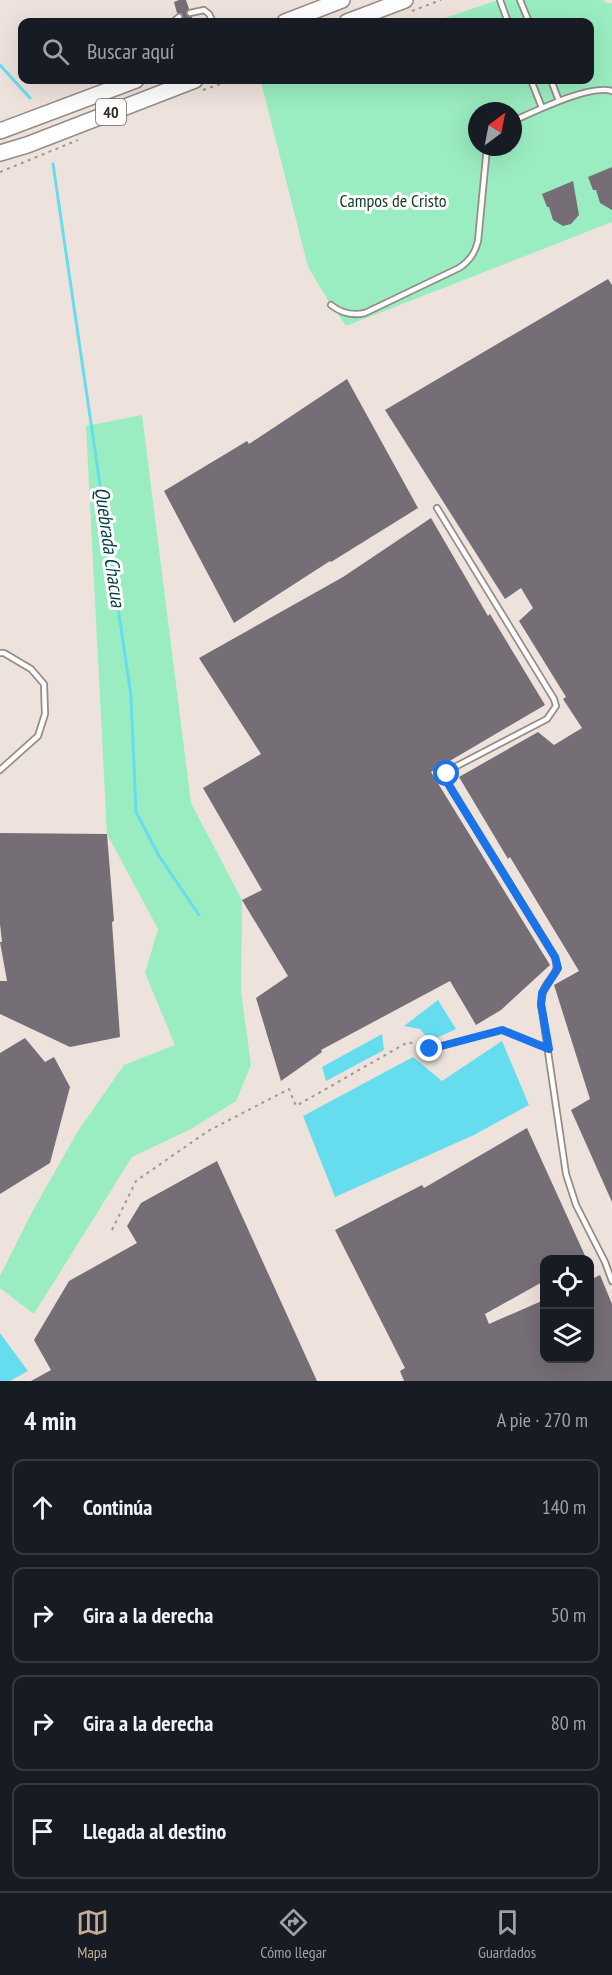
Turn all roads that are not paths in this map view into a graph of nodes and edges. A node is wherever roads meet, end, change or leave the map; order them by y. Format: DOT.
graph roads {
  1 [pos="342,0"];
  2 [pos="405,0"];
  3 [pos="500,0"];
  4 [pos="520,0"];
  5 [pos="190,13"];
  6 [pos="211,18"];
  7 [pos="293,18"];
  8 [pos="357,18"];
  9 [pos="507,18"];
  10 [pos="527,18"];
  11 [pos="121,84"];
  12 [pos="185,84"];
  13 [pos="533,84"];
  14 [pos="553,84"];
  15 [pos="612,91"];
  16 [pos="559,101"];
  17 [pos="542,108"];
  18 [pos="522,117"];
  19 [pos="0,131"];
  20 [pos="0,155"];
  21 [pos="486,156"];
  22 [pos="331,305"];
  23 [pos="437,508"];
  24 [pos="0,653"];
  25 [pos="0,770"];
  26 [pos="612,1281"];
  1 -- 7 [label="highway"];
  2 -- 8 [label="highway"];
  3 -- 9 [label="lane"];
  4 -- 10 [label="lane"];
  5 -- 6 [label="lane"];
  11 -- 19 [label="highway, 40"];
  12 -- 20 [label="highway, 40"];
  13 -- 17 [label="lane"];
  14 -- 16 [label="lane"];
  15 -- 16 [label="lane"];
  16 -- 17 [label="lane"];
  17 -- 18 [label="lane"];
  21 -- 22 [label="lane"];
  23 -- 26 [label="lane"];
  24 -- 25 [label="lane"];
}
